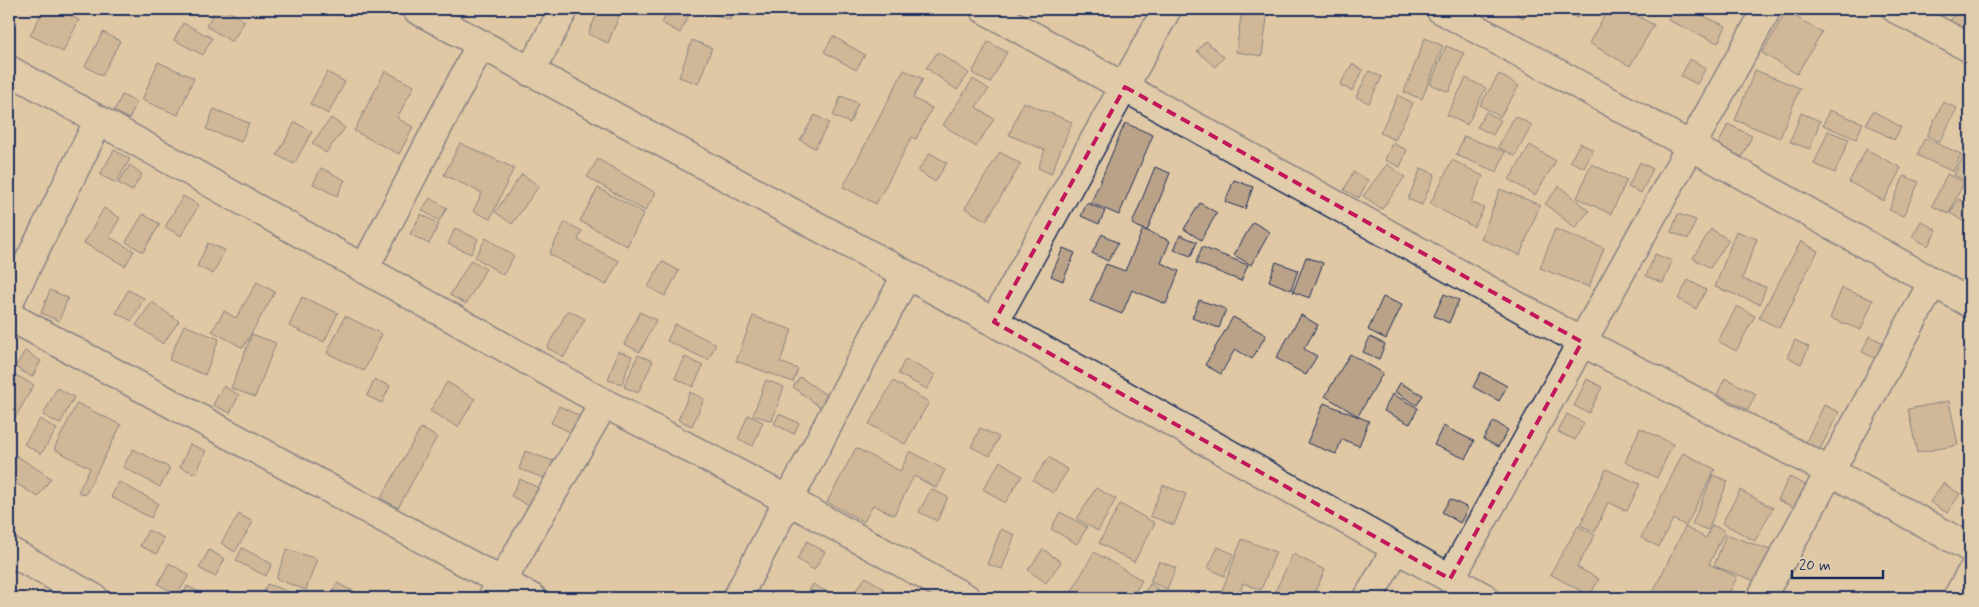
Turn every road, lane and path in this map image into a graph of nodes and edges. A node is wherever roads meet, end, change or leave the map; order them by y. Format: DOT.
graph roads {
  1 [pos="416,9"];
  2 [pos="564,9"];
  3 [pos="984,9"];
  4 [pos="1167,9"];
  5 [pos="1440,9"];
  6 [pos="1767,9"];
  7 [pos="1896,9"];
  8 [pos="481,44"];
  9 [pos="1970,48"];
  10 [pos="9,70"];
  11 [pos="530,72"];
  12 [pos="1125,87"];
  13 [pos="99,120"];
  14 [pos="1691,146"];
  15 [pos="364,269"];
  16 [pos="906,276"];
  17 [pos="1933,282"];
  18 [pos="9,302"];
  19 [pos="1970,303"];
  20 [pos="9,316"];
  21 [pos="994,322"];
  22 [pos="1582,342"];
  23 [pos="604,403"];
  24 [pos="1829,471"];
  25 [pos="788,500"];
  26 [pos="1970,548"];
  27 [pos="1396,549"];
  28 [pos="9,551"];
  29 [pos="1970,576"];
  30 [pos="1450,579"];
  31 [pos="497,590"];
  32 [pos="94,598"];
  33 [pos="532,598"];
  34 [pos="738,598"];
  35 [pos="966,598"];
  36 [pos="1368,598"];
  37 [pos="1485,598"];
  38 [pos="1761,598"];
  39 [pos="1957,598"];
  1 -- 8 [label="street"];
  2 -- 11 [label="street"];
  3 -- 12 [label="street"];
  4 -- 12 [label="street"];
  5 -- 14 [label="street"];
  6 -- 14 [label="street"];
  7 -- 9 [label="street"];
  8 -- 11 [label="street"];
  8 -- 15 [label="street"];
  10 -- 13 [label="street"];
  11 -- 16 [label="street"];
  12 -- 21 [label="street"];
  12 -- 22 [label="street"];
  13 -- 15 [label="street"];
  13 -- 18 [label="street"];
  14 -- 17 [label="street"];
  14 -- 22 [label="street"];
  15 -- 23 [label="street"];
  16 -- 21 [label="street"];
  16 -- 25 [label="street"];
  17 -- 19 [label="street"];
  17 -- 24 [label="street"];
  20 -- 31 [label="street"];
  21 -- 27 [label="street"];
  22 -- 24 [label="street"];
  22 -- 30 [label="street"];
  23 -- 25 [label="street"];
  23 -- 31 [label="street"];
  24 -- 26 [label="street"];
  24 -- 38 [label="street"];
  25 -- 34 [label="street"];
  25 -- 35 [label="street"];
  27 -- 30 [label="street"];
  27 -- 36 [label="street"];
  28 -- 32 [label="street"];
  29 -- 39 [label="street"];
  30 -- 37 [label="street"];
  31 -- 33 [label="street"];
}
